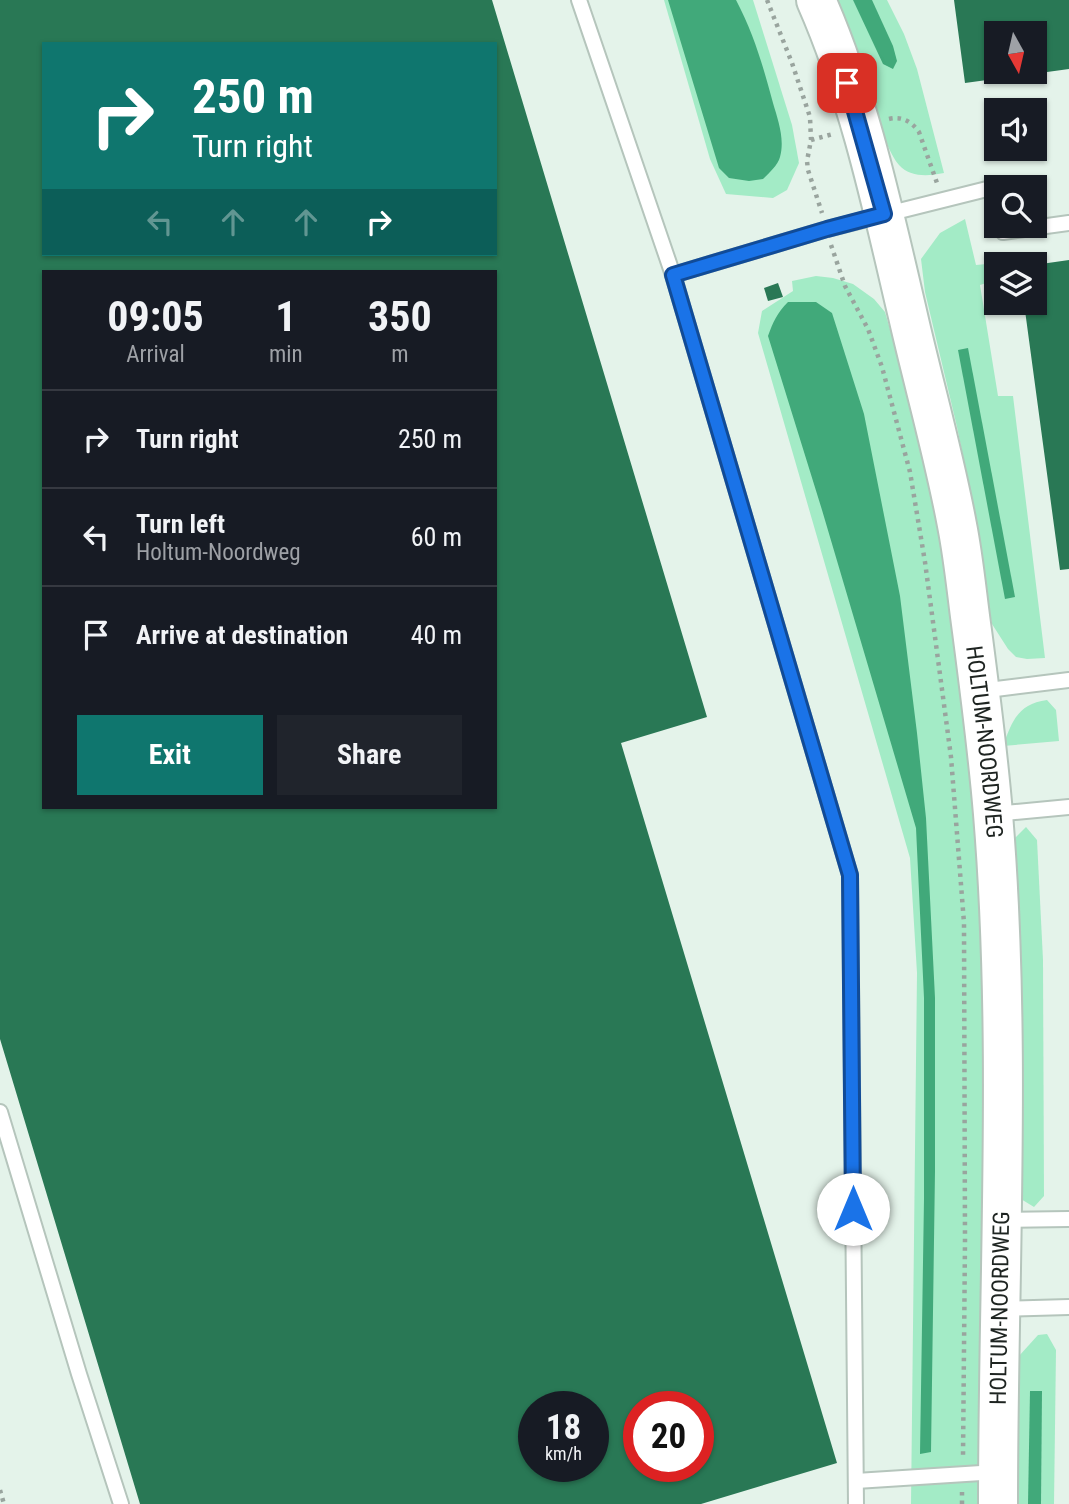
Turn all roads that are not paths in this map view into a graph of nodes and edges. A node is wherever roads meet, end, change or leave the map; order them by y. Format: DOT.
graph roads {
  1 [pos="579,0"];
  2 [pos="816,0"];
  3 [pos="984,190"];
  4 [pos="884,214"];
  5 [pos="1069,223"];
  6 [pos="1047,226"];
  7 [pos="673,275"];
  8 [pos="1069,680"];
  9 [pos="980,691"];
  10 [pos="1069,807"];
  11 [pos="993,814"];
  12 [pos="0,1112"];
  13 [pos="1069,1219"];
  14 [pos="1001,1220"];
  15 [pos="1069,1307"];
  16 [pos="1000,1309"];
  17 [pos="856,1481"];
  18 [pos="986,1484"];
  19 [pos="121,1504"];
  20 [pos="856,1504"];
  1 -- 7 [label="lane"];
  2 -- 4 [label="street, HOLTUM-NOORDWEG"];
  3 -- 4 [label="lane"];
  4 -- 7 [label="lane"];
  4 -- 9 [label="street, HOLTUM-NOORDWEG"];
  5 -- 6 [label="lane"];
  7 -- 17 [label="lane"];
  8 -- 9 [label="lane"];
  9 -- 11 [label="street, HOLTUM-NOORDWEG"];
  10 -- 11 [label="lane"];
  11 -- 14 [label="street, HOLTUM-NOORDWEG"];
  12 -- 19 [label="lane"];
  13 -- 14 [label="lane"];
  14 -- 16 [label="street, HOLTUM-NOORDWEG"];
  15 -- 16 [label="lane"];
  16 -- 18 [label="street, HOLTUM-NOORDWEG"];
  17 -- 18 [label="lane"];
  17 -- 20 [label="lane"];
}
